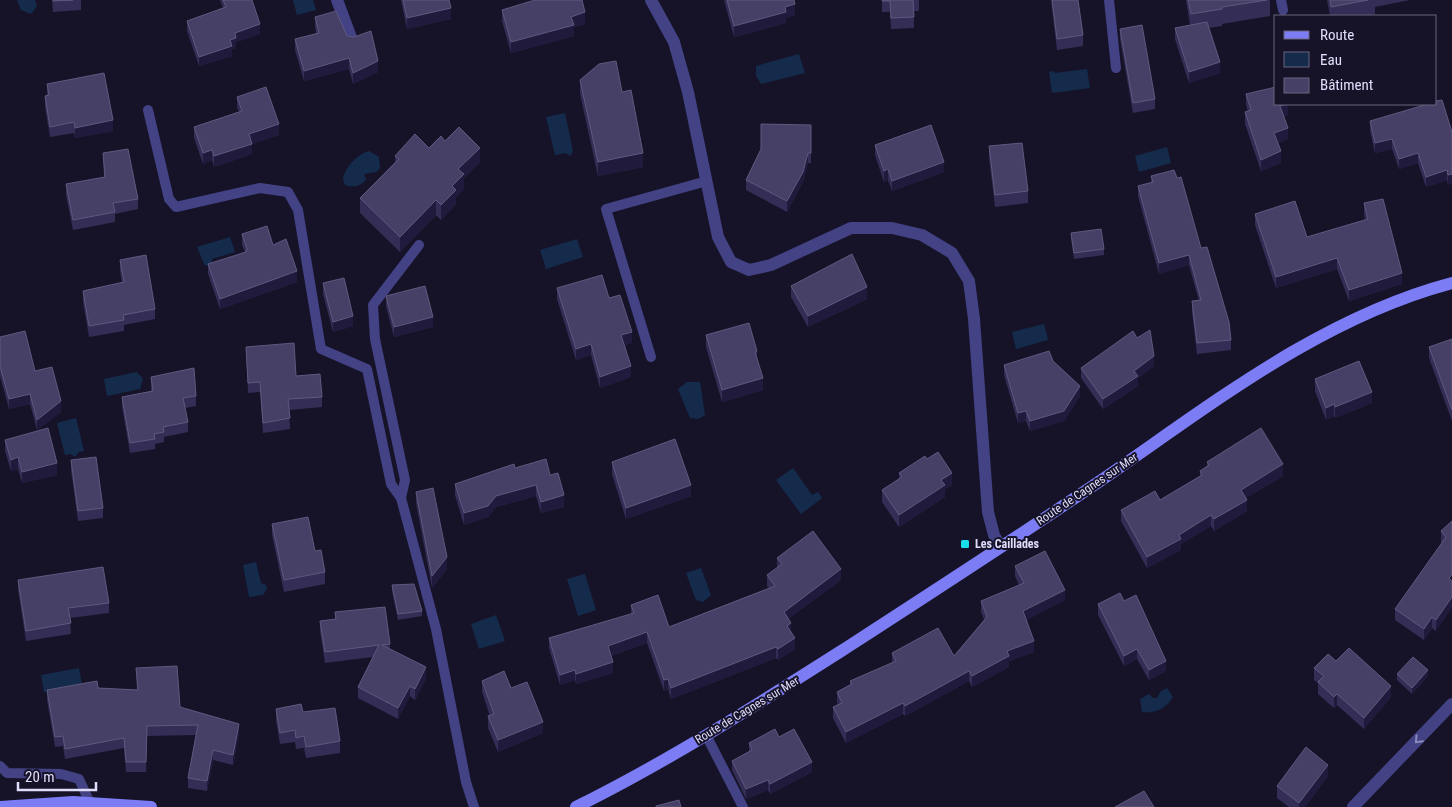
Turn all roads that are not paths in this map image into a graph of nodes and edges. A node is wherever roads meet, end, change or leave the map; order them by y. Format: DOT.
graph roads {
  1 [pos="338,0"];
  2 [pos="651,0"];
  3 [pos="1108,0"];
  4 [pos="352,40"];
  5 [pos="1116,68"];
  6 [pos="148,110"];
  7 [pos="707,181"];
  8 [pos="419,245"];
  9 [pos="1452,283"];
  10 [pos="651,357"];
  11 [pos="401,498"];
  12 [pos="1000,546"];
  13 [pos="1452,704"];
  14 [pos="706,735"];
  15 [pos="0,766"];
  16 [pos="90,803"];
  17 [pos="0,807"];
  18 [pos="151,807"];
  19 [pos="474,807"];
  20 [pos="576,807"];
  21 [pos="743,807"];
  22 [pos="1353,807"];
  1 -- 4 [label="street"];
  2 -- 7 [label="street"];
  3 -- 5 [label="lane"];
  6 -- 11 [label="lane"];
  7 -- 10 [label="lane"];
  7 -- 12 [label="street"];
  8 -- 11 [label="lane"];
  9 -- 12 [label="main road, Route de Cagnes sur Mer"];
  11 -- 19 [label="lane"];
  12 -- 14 [label="main road, Route de Cagnes sur Mer"];
  13 -- 22 [label="street, one-way"];
  14 -- 20 [label="main road, Route de Cagnes sur Mer"];
  14 -- 21 [label="lane"];
  15 -- 16 [label="lane"];
  16 -- 17 [label="main road"];
  16 -- 18 [label="main road"];
}
